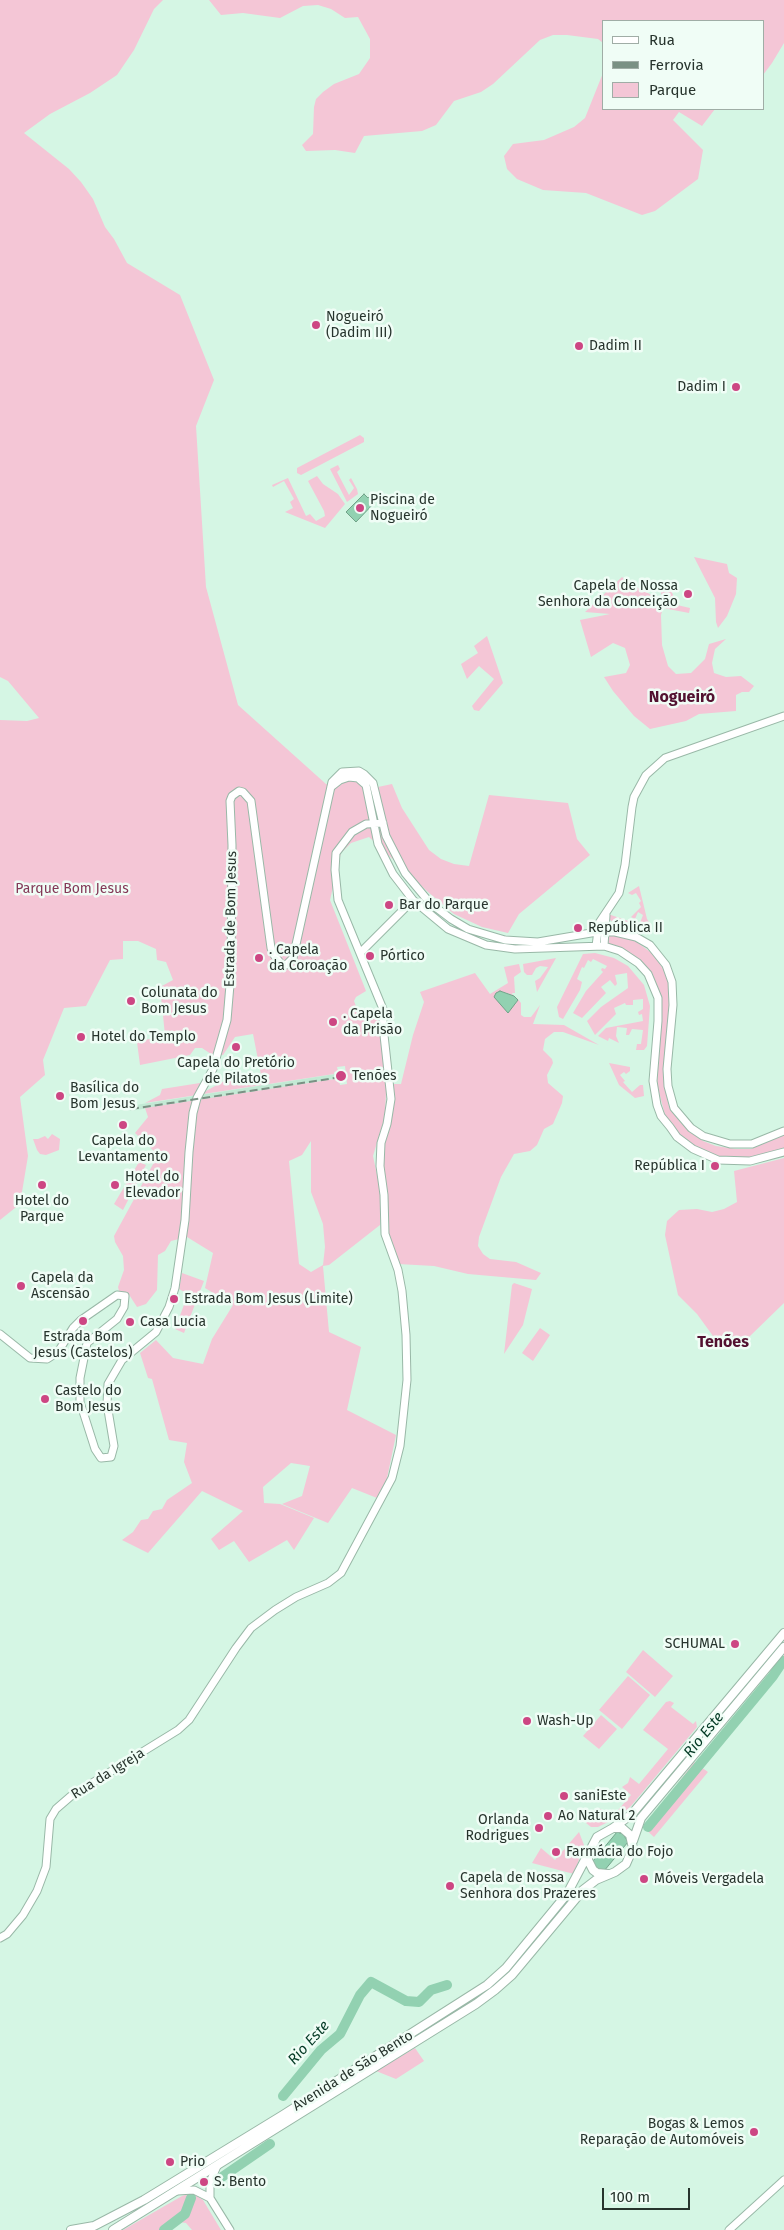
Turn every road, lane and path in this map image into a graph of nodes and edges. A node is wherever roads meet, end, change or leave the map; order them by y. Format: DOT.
graph roads {
  1 [pos="784,716"];
  2 [pos="331,788"];
  3 [pos="373,822"];
  4 [pos="383,823"];
  5 [pos="413,885"];
  6 [pos="413,900"];
  7 [pos="605,918"];
  8 [pos="601,932"];
  9 [pos="627,934"];
  10 [pos="600,946"];
  11 [pos="360,953"];
  12 [pos="784,1131"];
  13 [pos="784,1152"];
  14 [pos="0,1334"];
  15 [pos="784,1633"];
  16 [pos="784,1647"];
  17 [pos="613,1828"];
  18 [pos="633,1841"];
  19 [pos="588,1854"];
  20 [pos="608,1874"];
  21 [pos="0,1938"];
  22 [pos="218,2166"];
  23 [pos="784,2180"];
  24 [pos="177,2191"];
  25 [pos="210,2198"];
  26 [pos="71,2230"];
  27 [pos="113,2230"];
  28 [pos="230,2230"];
  29 [pos="729,2230"];
  1 -- 7 [label="main road"];
  2 -- 3 [label="main road"];
  2 -- 4 [label="main road"];
  2 -- 14 [label="main road, Estrada de Bom Jesus"];
  3 -- 4 [label="main road"];
  3 -- 6 [label="main road"];
  3 -- 11 [label="main road, Rua da Igreja"];
  4 -- 5 [label="main road"];
  5 -- 6 [label="main road"];
  5 -- 8 [label="main road"];
  6 -- 10 [label="main road"];
  6 -- 11 [label="main road"];
  7 -- 8 [label="main road"];
  7 -- 9 [label="main road"];
  8 -- 9 [label="main road"];
  8 -- 10 [label="main road"];
  9 -- 12 [label="main road"];
  10 -- 13 [label="main road"];
  11 -- 21 [label="main road, Rua da Igreja"];
  15 -- 17 [label="main road, Avenida de São Bento"];
  16 -- 18 [label="main road, Avenida de São Bento"];
  17 -- 18 [label="main road"];
  17 -- 19 [label="main road, Avenida de São Bento"];
  18 -- 20 [label="main road, Avenida de São Bento"];
  19 -- 20 [label="main road"];
  19 -- 26 [label="main road, Avenida de São Bento"];
  20 -- 22 [label="main road, Avenida de São Bento"];
  22 -- 24 [label="main road, Avenida de São Bento"];
  22 -- 25 [label="main road"];
  23 -- 29 [label="main road"];
  24 -- 25 [label="main road"];
  24 -- 27 [label="main road, Avenida de São Bento"];
  25 -- 28 [label="main road"];
}
